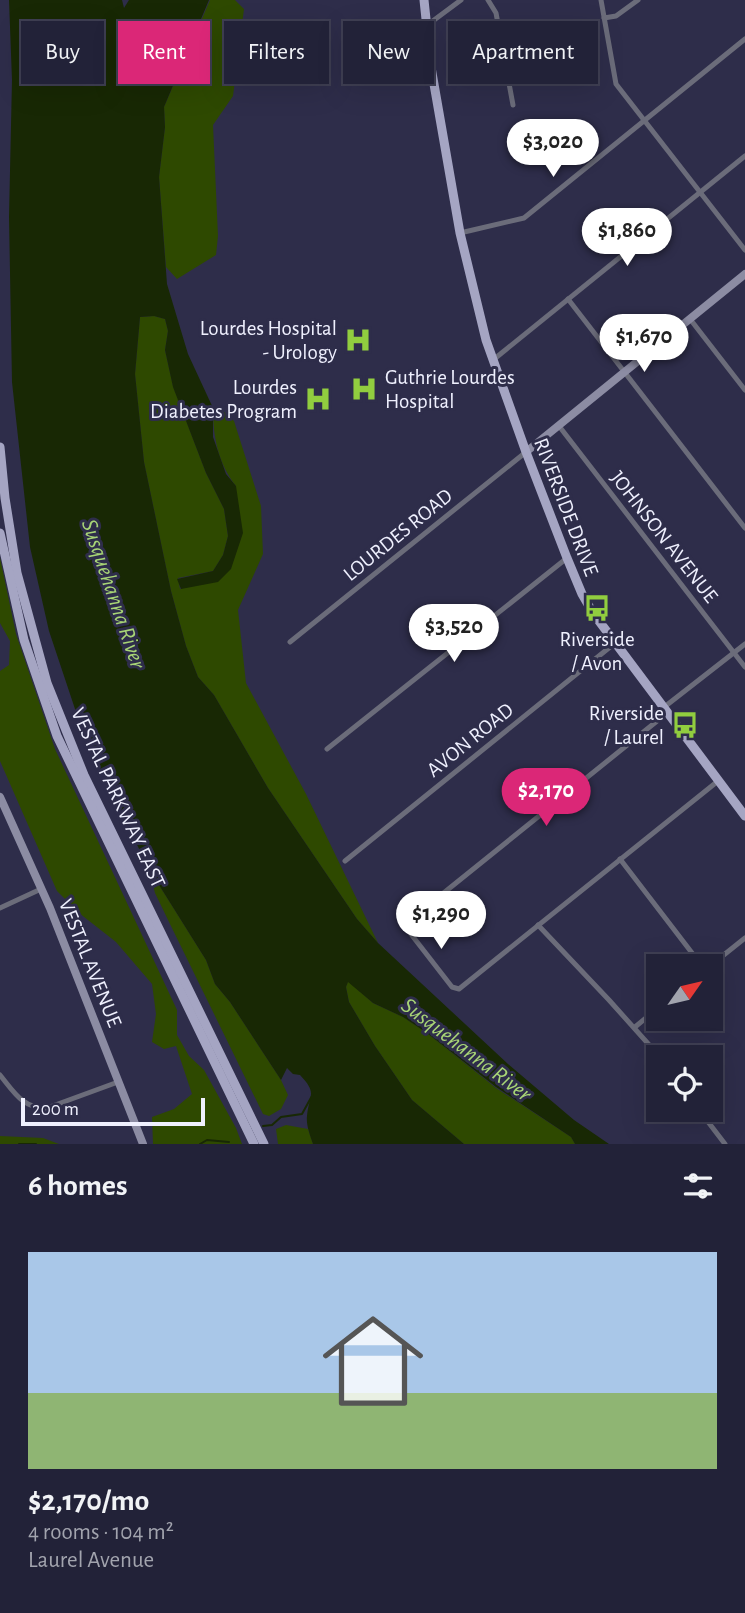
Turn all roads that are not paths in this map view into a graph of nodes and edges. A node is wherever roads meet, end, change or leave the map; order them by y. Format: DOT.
graph roads {
  1 [pos="424,0"];
  2 [pos="461,0"];
  3 [pos="488,0"];
  4 [pos="601,0"];
  5 [pos="638,0"];
  6 [pos="604,18"];
  7 [pos="426,21"];
  8 [pos="433,21"];
  9 [pos="745,40"];
  10 [pos="434,75"];
  11 [pos="513,105"];
  12 [pos="644,122"];
  13 [pos="745,156"];
  14 [pos="700,192"];
  15 [pos="460,233"];
  16 [pos="745,250"];
  17 [pos="745,274"];
  18 [pos="568,299"];
  19 [pos="690,319"];
  20 [pos="493,360"];
  21 [pos="625,371"];
  22 [pos="745,390"];
  23 [pos="559,426"];
  24 [pos="0,447"];
  25 [pos="526,452"];
  26 [pos="745,528"];
  27 [pos="0,533"];
  28 [pos="567,558"];
  29 [pos="290,642"];
  30 [pos="615,643"];
  31 [pos="745,643"];
  32 [pos="734,652"];
  33 [pos="745,667"];
  34 [pos="665,710"];
  35 [pos="327,749"];
  36 [pos="718,781"];
  37 [pos="0,797"];
  38 [pos="744,811"];
  39 [pos="620,859"];
  40 [pos="345,861"];
  41 [pos="41,889"];
  42 [pos="0,908"];
  43 [pos="538,925"];
  44 [pos="745,938"];
  45 [pos="693,954"];
  46 [pos="723,956"];
  47 [pos="646,1018"];
  48 [pos="635,1027"];
  49 [pos="650,1045"];
  50 [pos="0,1075"];
  51 [pos="118,1082"];
  52 [pos="708,1122"];
  53 [pos="143,1144"];
  54 [pos="254,1144"];
  55 [pos="264,1144"];
  56 [pos="725,1144"];
  1 -- 7 [label="main road, RIVERSIDE DRIVE"];
  2 -- 8 [label="street"];
  3 -- 11 [label="street"];
  4 -- 6 [label="street"];
  5 -- 6 [label="street"];
  6 -- 12 [label="street"];
  9 -- 12 [label="street"];
  10 -- 15 [label="main road, RIVERSIDE DRIVE"];
  12 -- 14 [label="street"];
  12 -- 15 [label="street"];
  13 -- 14 [label="street"];
  14 -- 16 [label="street"];
  14 -- 18 [label="street"];
  15 -- 20 [label="main road, RIVERSIDE DRIVE"];
  17 -- 19 [label="street"];
  18 -- 20 [label="street"];
  18 -- 21 [label="street"];
  19 -- 21 [label="street"];
  19 -- 22 [label="street"];
  20 -- 25 [label="main road, RIVERSIDE DRIVE"];
  21 -- 23 [label="street"];
  21 -- 26 [label="street"];
  23 -- 25 [label="street"];
  23 -- 32 [label="street, JOHNSON AVENUE"];
  24 -- 55 [label="main road, VESTAL PARKWAY EAST"];
  25 -- 28 [label="main road, RIVERSIDE DRIVE"];
  25 -- 29 [label="street, LOURDES ROAD"];
  27 -- 54 [label="main road, VESTAL PARKWAY EAST"];
  28 -- 30 [label="main road, RIVERSIDE DRIVE"];
  28 -- 35 [label="street"];
  30 -- 34 [label="main road, RIVERSIDE DRIVE"];
  30 -- 40 [label="street, AVON ROAD"];
  31 -- 32 [label="street"];
  32 -- 33 [label="street, JOHNSON AVENUE"];
  32 -- 34 [label="street"];
  34 -- 36 [label="main road, RIVERSIDE DRIVE"];
  34 -- 43 [label="street"];
  36 -- 38 [label="main road, RIVERSIDE DRIVE"];
  36 -- 39 [label="street"];
  37 -- 41 [label="street, VESTAL AVENUE"];
  39 -- 43 [label="street"];
  39 -- 45 [label="street"];
  41 -- 42 [label="street"];
  41 -- 51 [label="street, VESTAL AVENUE"];
  43 -- 48 [label="street"];
  44 -- 46 [label="street"];
  47 -- 48 [label="street"];
  48 -- 49 [label="street"];
  50 -- 51 [label="street"];
  51 -- 53 [label="street, VESTAL AVENUE"];
  52 -- 56 [label="street"];
}
